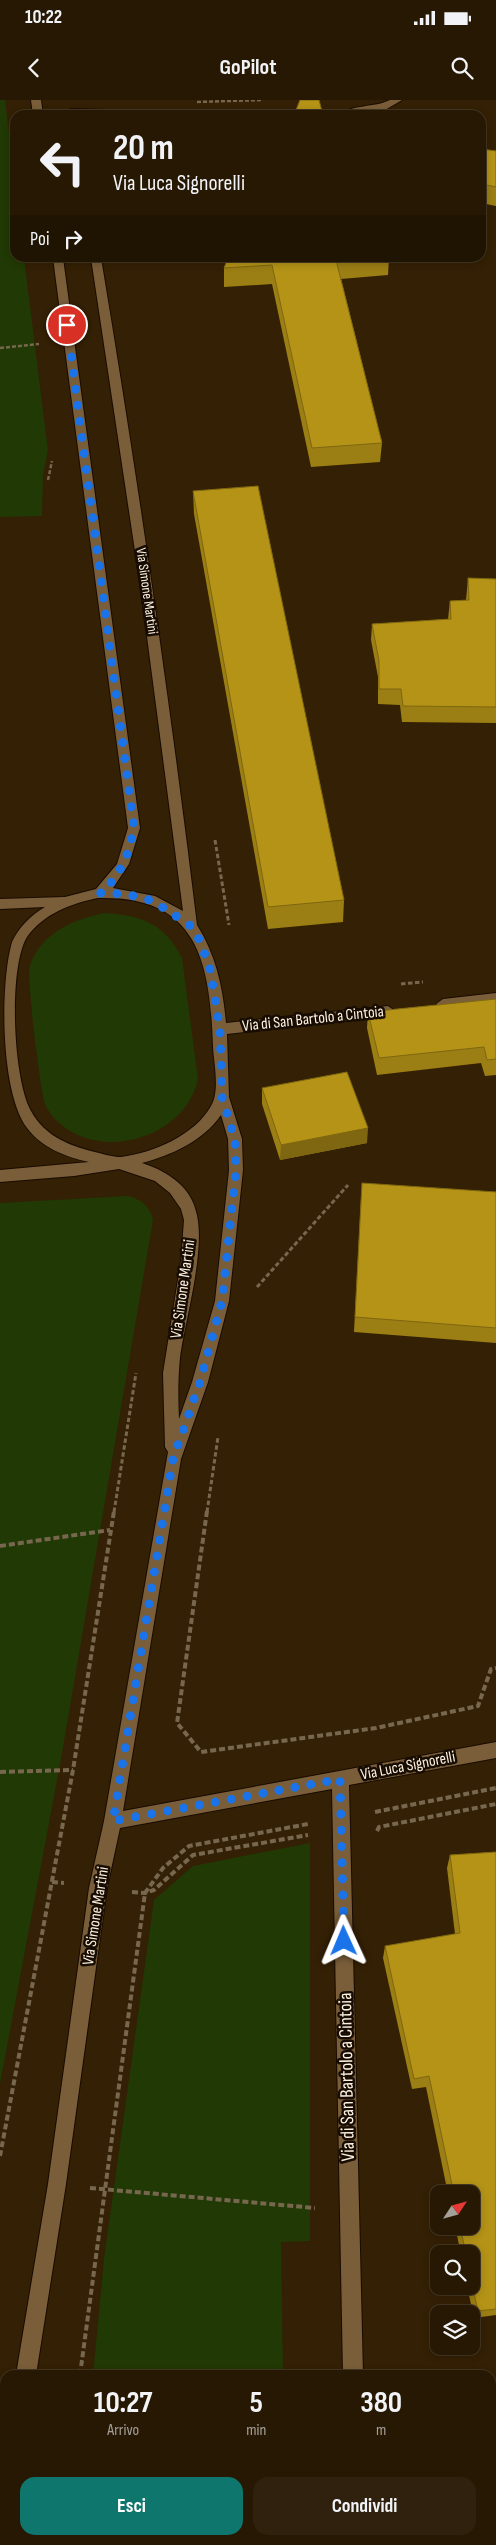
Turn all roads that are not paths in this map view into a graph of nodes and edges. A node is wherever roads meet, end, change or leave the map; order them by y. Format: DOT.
graph roads {
  1 [pos="397,100"];
  2 [pos="376,108"];
  3 [pos="59,262"];
  4 [pos="97,262"];
  5 [pos="100,893"];
  6 [pos="70,900"];
  7 [pos="0,904"];
  8 [pos="191,926"];
  9 [pos="496,998"];
  10 [pos="426,1006"];
  11 [pos="406,1008"];
  12 [pos="220,1029"];
  13 [pos="222,1097"];
  14 [pos="118,1162"];
  15 [pos="0,1176"];
  16 [pos="173,1459"];
  17 [pos="496,1750"];
  18 [pos="340,1779"];
  19 [pos="113,1821"];
  20 [pos="27,2370"];
  21 [pos="353,2370"];
  1 -- 2 [label="street"];
  3 -- 5 [label="street"];
  4 -- 8 [label="street, Via Simone Martini"];
  5 -- 6 [label="street, Via Simone Martini"];
  5 -- 8 [label="street, Via Simone Martini"];
  6 -- 7 [label="street"];
  6 -- 14 [label="street, Via Simone Martini"];
  8 -- 12 [label="street, Via Simone Martini"];
  9 -- 10 [label="street"];
  11 -- 12 [label="street, Via di San Bartolo a Cintoia"];
  12 -- 13 [label="street, Via Simone Martini"];
  13 -- 14 [label="street, Via Simone Martini"];
  13 -- 16 [label="street, Via Simone Martini"];
  14 -- 15 [label="street"];
  14 -- 16 [label="street, Via Simone Martini"];
  16 -- 19 [label="street, Via Simone Martini"];
  17 -- 18 [label="street, Via Luca Signorelli"];
  18 -- 19 [label="street, Via Luca Signorelli"];
  18 -- 21 [label="street, Via di San Bartolo a Cintoia"];
  19 -- 20 [label="street, Via Simone Martini"];
}
